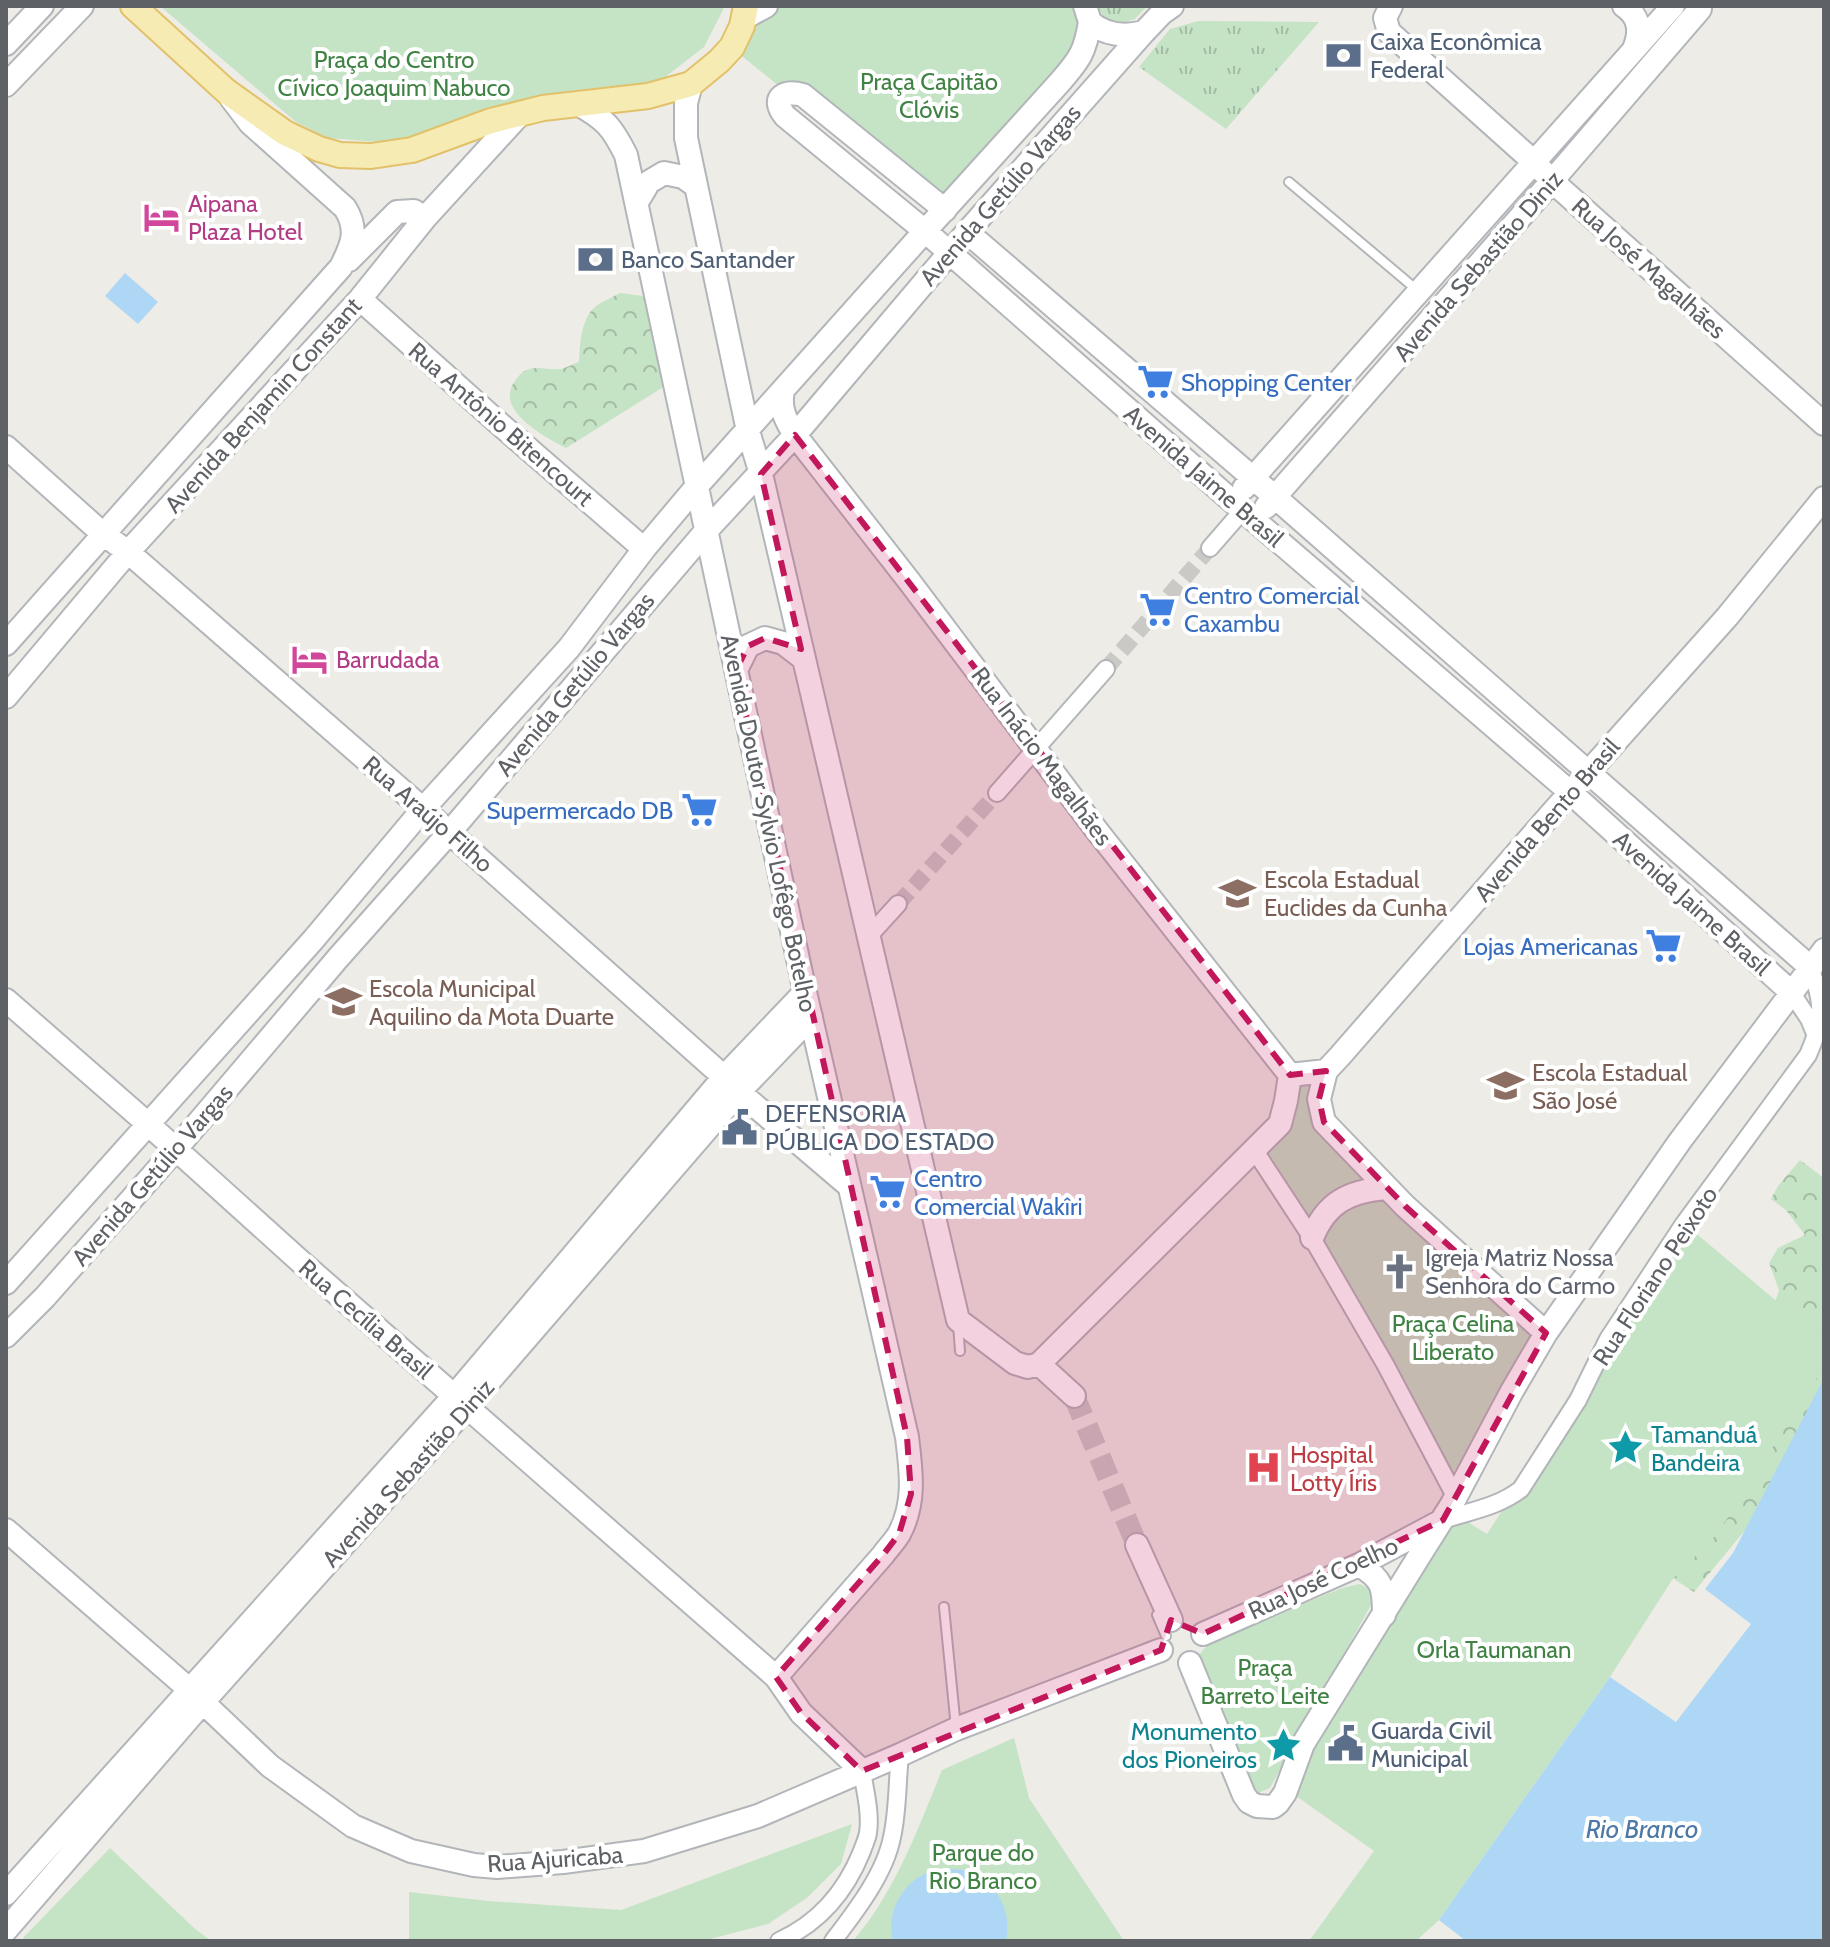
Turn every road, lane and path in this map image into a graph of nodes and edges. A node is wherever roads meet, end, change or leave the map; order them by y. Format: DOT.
graph roads {
  1 [pos="42,6"];
  2 [pos="82,6"];
  3 [pos="133,6"];
  4 [pos="766,6"];
  5 [pos="1172,6"];
  6 [pos="1391,6"];
  7 [pos="1624,6"];
  8 [pos="1673,6"];
  9 [pos="1702,7"];
  10 [pos="745,12"];
  11 [pos="1088,14"];
  12 [pos="1144,32"];
  13 [pos="6,44"];
  14 [pos="1633,50"];
  15 [pos="691,84"];
  16 [pos="6,85"];
  17 [pos="226,91"];
  18 [pos="578,104"];
  19 [pos="520,114"];
  20 [pos="1534,162"];
  21 [pos="1552,181"];
  22 [pos="1289,182"];
  23 [pos="696,186"];
  24 [pos="637,202"];
  25 [pos="945,210"];
  26 [pos="425,218"];
  27 [pos="925,231"];
  28 [pos="967,232"];
  29 [pos="949,253"];
  30 [pos="341,267"];
  31 [pos="1418,291"];
  32 [pos="360,299"];
  33 [pos="783,391"];
  34 [pos="1824,424"];
  35 [pos="748,431"];
  36 [pos="795,435"];
  37 [pos="6,447"];
  38 [pos="761,474"];
  39 [pos="1253,478"];
  40 [pos="697,486"];
  41 [pos="1275,497"];
  42 [pos="1824,498"];
  43 [pos="1243,510"];
  44 [pos="706,531"];
  45 [pos="103,534"];
  46 [pos="1210,548"];
  47 [pos="644,549"];
  48 [pos="128,552"];
  49 [pos="6,644"];
  50 [pos="804,659"];
  51 [pos="1106,669"];
  52 [pos="736,670"];
  53 [pos="6,697"];
  54 [pos="1036,749"];
  55 [pos="1589,773"];
  56 [pos="1570,792"];
  57 [pos="997,793"];
  58 [pos="423,809"];
  59 [pos="449,833"];
  60 [pos="898,904"];
  61 [pos="868,937"];
  62 [pos="1817,958"];
  63 [pos="805,992"];
  64 [pos="1791,992"];
  65 [pos="6,1000"];
  66 [pos="811,1017"];
  67 [pos="1816,1036"];
  68 [pos="1326,1071"];
  69 [pos="1290,1075"];
  70 [pos="731,1084"];
  71 [pos="1324,1122"];
  72 [pos="148,1124"];
  73 [pos="1280,1124"];
  74 [pos="175,1150"];
  75 [pos="1255,1151"];
  76 [pos="848,1185"];
  77 [pos="1386,1188"];
  78 [pos="1312,1238"];
  79 [pos="6,1283"];
  80 [pos="958,1320"];
  81 [pos="1546,1333"];
  82 [pos="6,1336"];
  83 [pos="960,1351"];
  84 [pos="1039,1364"];
  85 [pos="1074,1396"];
  86 [pos="461,1401"];
  87 [pos="1456,1498"];
  88 [pos="1443,1520"];
  89 [pos="6,1530"];
  90 [pos="1133,1547"];
  91 [pos="1359,1565"];
  92 [pos="1141,1578"];
  93 [pos="944,1607"];
  94 [pos="1384,1615"];
  95 [pos="1163,1628"];
  96 [pos="1203,1634"];
  97 [pos="1190,1663"];
  98 [pos="776,1677"];
  99 [pos="196,1696"];
  100 [pos="956,1729"];
  101 [pos="900,1755"];
  102 [pos="862,1771"];
  103 [pos="6,1894"];
  104 [pos="6,1930"];
  105 [pos="779,1941"];
  106 [pos="833,1941"];
  1 -- 13 [label="street"];
  2 -- 16 [label="street"];
  3 -- 17 [label="main road"];
  4 -- 10 [label="street"];
  5 -- 12 [label="street, Avenida Getúlio Vargas"];
  6 -- 20 [label="street, Rua José Magalhães"];
  7 -- 14 [label="street"];
  8 -- 14 [label="street, Avenida Sebastião Diniz"];
  9 -- 21 [label="street, Avenida Sebastião Diniz"];
  10 -- 15 [label="main road"];
  11 -- 12 [label="street"];
  11 -- 25 [label="street, Avenida Getúlio Vargas"];
  12 -- 28 [label="street, Avenida Getúlio Vargas"];
  14 -- 20 [label="street, Avenida Sebastião Diniz"];
  15 -- 18 [label="main road"];
  15 -- 23 [label="street"];
  17 -- 19 [label="main road"];
  17 -- 30 [label="street, Avenida Benjamin Constant"];
  18 -- 19 [label="main road"];
  18 -- 24 [label="street, Avenida Doutor Sylvio Lofêgo Botelho"];
  19 -- 26 [label="street, Avenida Benjamin Constant"];
  20 -- 21 [label="street, Rua José Magalhães"];
  20 -- 31 [label="street, Avenida Sebastião Diniz"];
  21 -- 34 [label="street, Rua José Magalhães"];
  21 -- 41 [label="street, Avenida Sebastião Diniz"];
  22 -- 31 [label="lane"];
  23 -- 24 [label="street"];
  23 -- 35 [label="street"];
  24 -- 40 [label="street, Avenida Doutor Sylvio Lofêgo Botelho"];
  25 -- 27 [label="street, Avenida Getúlio Vargas"];
  25 -- 27 [label="street, Avenida Jaime Brasil"];
  26 -- 30 [label="street"];
  26 -- 32 [label="street, Avenida Benjamin Constant"];
  27 -- 29 [label="street, Avenida Jaime Brasil"];
  27 -- 33 [label="street, Avenida Getúlio Vargas"];
  28 -- 29 [label="street, Avenida Getúlio Vargas"];
  28 -- 39 [label="street, Avenida Jaime Brasil"];
  29 -- 36 [label="street, Avenida Getúlio Vargas"];
  29 -- 43 [label="street, Avenida Jaime Brasil"];
  30 -- 45 [label="street, Avenida Benjamin Constant"];
  31 -- 39 [label="street, Avenida Sebastião Diniz"];
  32 -- 47 [label="street, Rua Antônio Bitencourt"];
  32 -- 48 [label="street, Avenida Benjamin Constant"];
  33 -- 35 [label="street, Avenida Getúlio Vargas"];
  33 -- 36 [label="street, Rua Inácio Magalhães"];
  35 -- 38 [label="street"];
  35 -- 40 [label="street, Avenida Getúlio Vargas"];
  36 -- 38 [label="street, Avenida Getúlio Vargas"];
  36 -- 54 [label="street, Rua Inácio Magalhães"];
  37 -- 45 [label="street, Rua Araújo Filho"];
  38 -- 44 [label="street, Avenida Getúlio Vargas"];
  38 -- 50 [label="street"];
  39 -- 41 [label="street, Avenida Jaime Brasil"];
  39 -- 43 [label="street, Avenida Sebastião Diniz"];
  40 -- 44 [label="street, Avenida Doutor Sylvio Lofêgo Botelho"];
  40 -- 47 [label="street, Avenida Getúlio Vargas"];
  41 -- 43 [label="street, Avenida Sebastião Diniz"];
  41 -- 55 [label="street, Avenida Jaime Brasil"];
  42 -- 55 [label="street, Avenida Bento Brasil"];
  43 -- 46 [label="street"];
  43 -- 56 [label="street, Avenida Jaime Brasil"];
  44 -- 52 [label="street, Avenida Doutor Sylvio Lofêgo Botelho"];
  44 -- 59 [label="street, Avenida Getúlio Vargas"];
  45 -- 48 [label="street, Rua Araújo Filho"];
  45 -- 49 [label="street, Avenida Benjamin Constant"];
  47 -- 58 [label="street, Avenida Getúlio Vargas"];
  48 -- 53 [label="street, Avenida Benjamin Constant"];
  48 -- 58 [label="street, Rua Araújo Filho"];
  50 -- 52 [label="street"];
  50 -- 61 [label="street"];
  51 -- 54 [label="street"];
  52 -- 63 [label="street, Avenida Doutor Sylvio Lofêgo Botelho"];
  54 -- 57 [label="street"];
  54 -- 69 [label="street, Rua Inácio Magalhães"];
  55 -- 56 [label="street, Avenida Bento Brasil"];
  55 -- 62 [label="street, Avenida Jaime Brasil"];
  56 -- 64 [label="street, Avenida Jaime Brasil"];
  56 -- 68 [label="street, Avenida Bento Brasil"];
  58 -- 59 [label="street, Rua Araújo Filho"];
  58 -- 72 [label="street, Avenida Getúlio Vargas"];
  59 -- 70 [label="street, Rua Araújo Filho"];
  59 -- 74 [label="street, Avenida Getúlio Vargas"];
  60 -- 61 [label="street"];
  61 -- 80 [label="street"];
  62 -- 64 [label="street"];
  62 -- 67 [label="street, Rua Floriano Peixoto"];
  63 -- 66 [label="street, Avenida Doutor Sylvio Lofêgo Botelho"];
  63 -- 70 [label="street, Avenida Sebastião Diniz"];
  64 -- 67 [label="street"];
  64 -- 81 [label="street"];
  65 -- 72 [label="street, Rua Cecília Brasil"];
  66 -- 70 [label="street, Avenida Sebastião Diniz"];
  66 -- 76 [label="street, Avenida Doutor Sylvio Lofêgo Botelho"];
  67 -- 88 [label="street, Rua Floriano Peixoto"];
  68 -- 69 [label="street"];
  68 -- 71 [label="street"];
  69 -- 73 [label="street"];
  70 -- 76 [label="street, Rua Araújo Filho"];
  70 -- 86 [label="street, Avenida Sebastião Diniz"];
  71 -- 73 [label="street"];
  71 -- 77 [label="street"];
  72 -- 74 [label="street, Rua Cecília Brasil"];
  72 -- 79 [label="street, Avenida Getúlio Vargas"];
  73 -- 75 [label="street"];
  74 -- 82 [label="street, Avenida Getúlio Vargas"];
  74 -- 86 [label="street, Rua Cecília Brasil"];
  75 -- 78 [label="street"];
  75 -- 84 [label="street"];
  76 -- 98 [label="street, Avenida Doutor Sylvio Lofêgo Botelho"];
  77 -- 78 [label="street"];
  77 -- 81 [label="street"];
  78 -- 87 [label="street"];
  80 -- 83 [label="lane"];
  80 -- 84 [label="street"];
  81 -- 87 [label="street"];
  84 -- 85 [label="street"];
  86 -- 98 [label="street, Rua Cecília Brasil"];
  86 -- 99 [label="street, Avenida Sebastião Diniz"];
  87 -- 88 [label="street"];
  88 -- 91 [label="street, Rua José Coelho"];
  88 -- 94 [label="street"];
  89 -- 99 [label="street, Rua Ajuricaba"];
  90 -- 92 [label="lane"];
  90 -- 95 [label="street"];
  91 -- 94 [label="street"];
  91 -- 96 [label="street, Rua José Coelho"];
  93 -- 100 [label="lane"];
  94 -- 97 [label="street"];
  95 -- 96 [label="street"];
  95 -- 97 [label="street"];
  95 -- 100 [label="street"];
  96 -- 97 [label="street"];
  98 -- 102 [label="street, Rua Cecília Brasil"];
  99 -- 102 [label="street, Rua Ajuricaba"];
  99 -- 103 [label="street, Avenida Sebastião Diniz"];
  99 -- 104 [label="street, Avenida Sebastião Diniz"];
  100 -- 101 [label="street, Rua Ajuricaba"];
  101 -- 102 [label="street, Rua Ajuricaba"];
  101 -- 106 [label="street"];
  102 -- 105 [label="street"];
}
